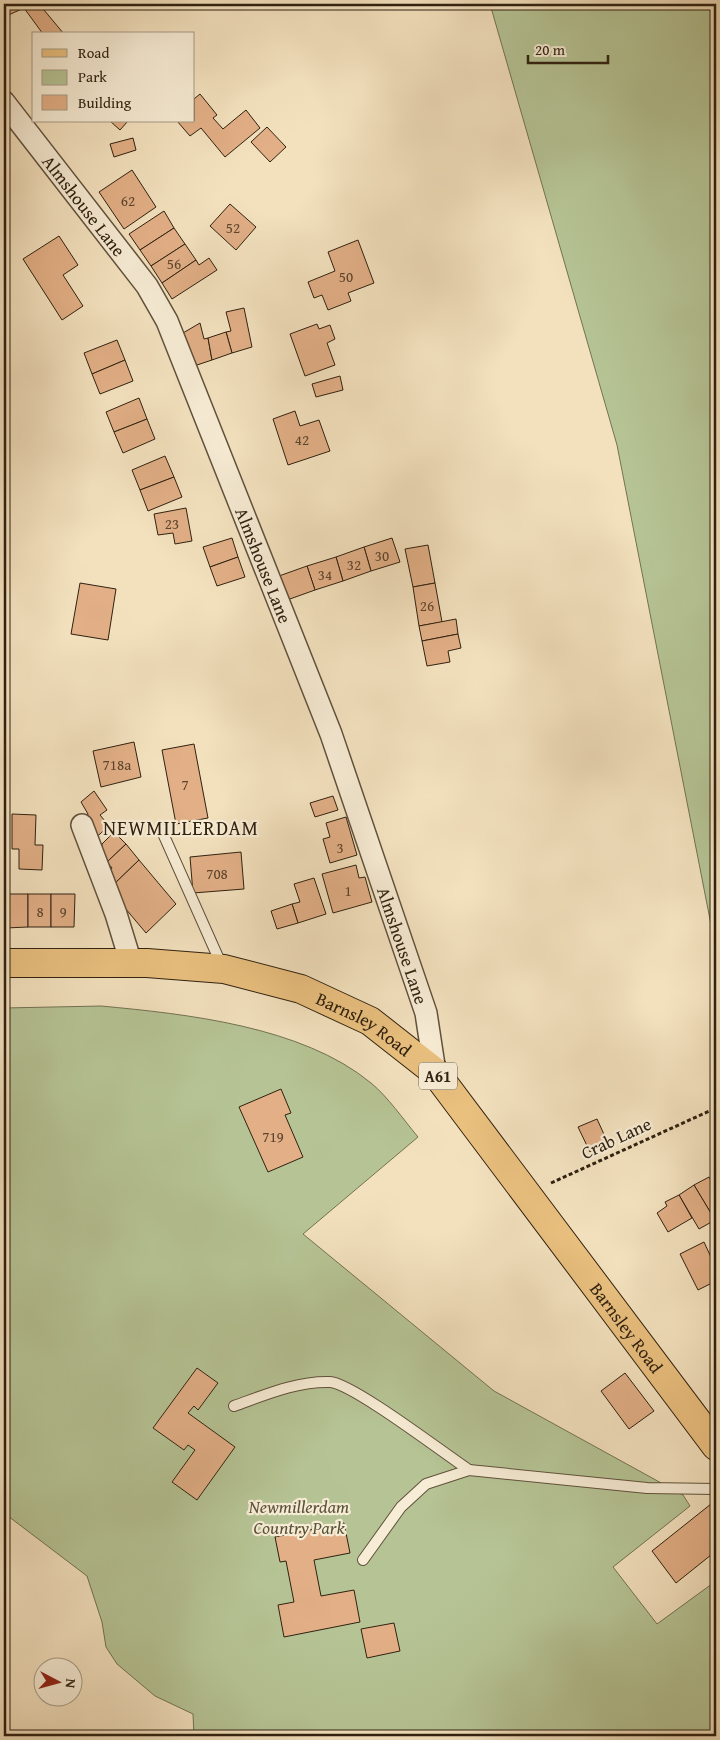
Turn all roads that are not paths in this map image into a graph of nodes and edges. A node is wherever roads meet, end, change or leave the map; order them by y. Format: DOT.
graph roads {
  1 [pos="4,102"];
  2 [pos="82,825"];
  3 [pos="161,829"];
  4 [pos="4,963"];
  5 [pos="131,963"];
  6 [pos="224,969"];
  7 [pos="435,1072"];
  8 [pos="234,1406"];
  9 [pos="716,1446"];
  10 [pos="468,1470"];
  11 [pos="716,1489"];
  12 [pos="363,1560"];
  1 -- 7 [label="street, Almshouse Lane"];
  2 -- 5 [label="street"];
  3 -- 6 [label="lane"];
  4 -- 5 [label="main road, Barnsley Road / A61"];
  5 -- 6 [label="main road, Barnsley Road / A61"];
  6 -- 7 [label="main road, Barnsley Road / A61"];
  7 -- 9 [label="main road, Barnsley Road / A61"];
  8 -- 10 [label="lane"];
  10 -- 11 [label="lane"];
  10 -- 12 [label="lane"];
}
